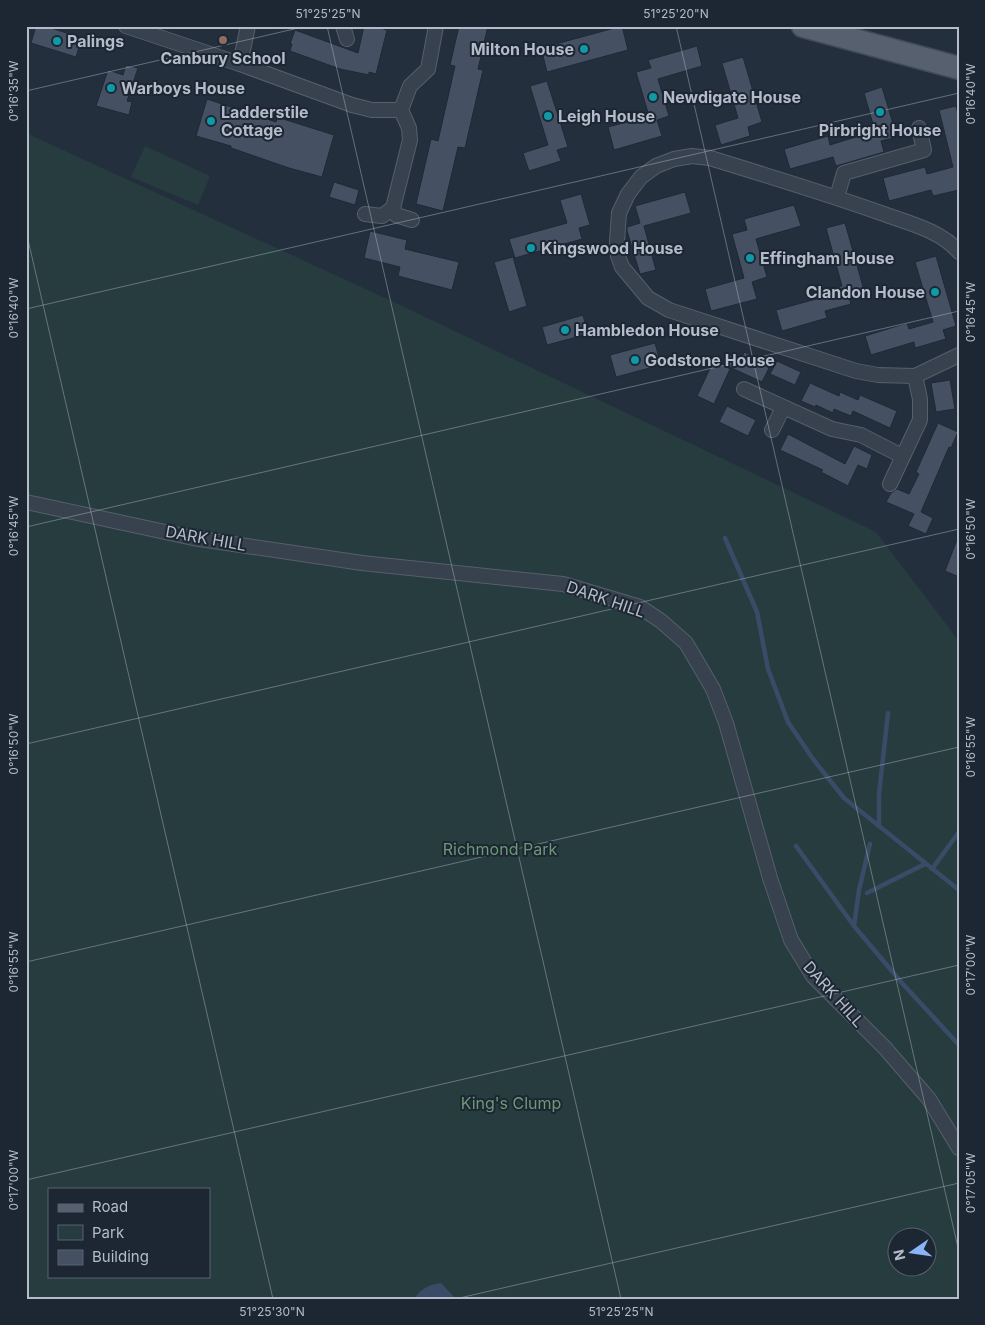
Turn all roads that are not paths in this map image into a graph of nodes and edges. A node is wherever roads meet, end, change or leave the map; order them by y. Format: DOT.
graph roads {
  1 [pos="126,26"];
  2 [pos="248,26"];
  3 [pos="436,26"];
  4 [pos="803,26"];
  5 [pos="240,64"];
  6 [pos="959,68"];
  7 [pos="395,110"];
  8 [pos="919,128"];
  9 [pos="837,197"];
  10 [pos="393,208"];
  11 [pos="366,214"];
  12 [pos="412,220"];
  13 [pos="959,252"];
  14 [pos="959,355"];
  15 [pos="915,376"];
  16 [pos="744,389"];
  17 [pos="783,408"];
  18 [pos="772,430"];
  19 [pos="902,456"];
  20 [pos="890,484"];
  21 [pos="26,502"];
  22 [pos="959,1148"];
  1 -- 5 [label="street"];
  2 -- 5 [label="street"];
  3 -- 7 [label="street"];
  4 -- 6 [label="main road"];
  5 -- 7 [label="street"];
  7 -- 10 [label="street"];
  8 -- 9 [label="street"];
  9 -- 13 [label="street"];
  9 -- 15 [label="street"];
  10 -- 11 [label="street"];
  10 -- 12 [label="street"];
  14 -- 15 [label="street"];
  15 -- 19 [label="street"];
  16 -- 17 [label="street"];
  17 -- 18 [label="street"];
  17 -- 19 [label="street"];
  19 -- 20 [label="street"];
  21 -- 22 [label="street, DARK HILL"];
}
